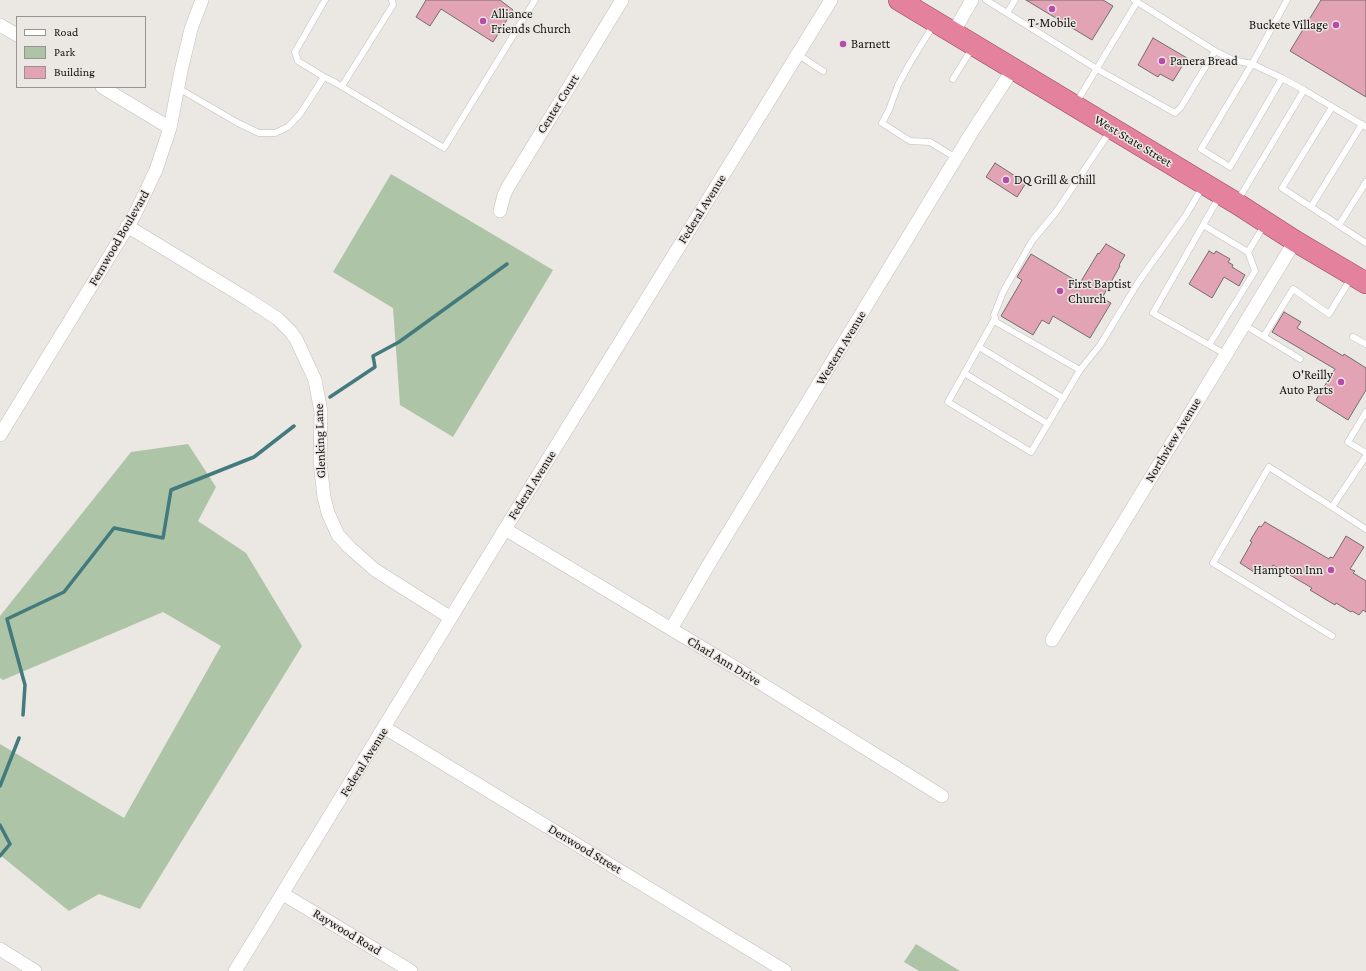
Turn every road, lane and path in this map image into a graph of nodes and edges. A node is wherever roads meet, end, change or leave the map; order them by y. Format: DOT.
graph roads {
  1 [pos="202,0"];
  2 [pos="325,0"];
  3 [pos="392,0"];
  4 [pos="535,0"];
  5 [pos="622,0"];
  6 [pos="831,0"];
  7 [pos="899,0"];
  8 [pos="972,0"];
  9 [pos="986,0"];
  10 [pos="1015,0"];
  11 [pos="1287,0"];
  12 [pos="1135,1"];
  13 [pos="1007,13"];
  14 [pos="0,25"];
  15 [pos="944,28"];
  16 [pos="16,34"];
  17 [pos="974,46"];
  18 [pos="1215,51"];
  19 [pos="797,54"];
  20 [pos="1252,64"];
  21 [pos="1013,69"];
  22 [pos="1097,69"];
  23 [pos="823,71"];
  24 [pos="324,77"];
  25 [pos="1282,78"];
  26 [pos="953,80"];
  27 [pos="342,86"];
  28 [pos="104,88"];
  29 [pos="178,88"];
  30 [pos="1304,90"];
  31 [pos="1074,106"];
  32 [pos="1332,107"];
  33 [pos="1364,125"];
  34 [pos="170,128"];
  35 [pos="1112,129"];
  36 [pos="956,158"];
  37 [pos="1366,182"];
  38 [pos="1220,194"];
  39 [pos="1311,207"];
  40 [pos="500,211"];
  41 [pos="1266,222"];
  42 [pos="1203,225"];
  43 [pos="1339,225"];
  44 [pos="127,226"];
  45 [pos="1295,241"];
  46 [pos="1366,243"];
  47 [pos="1248,252"];
  48 [pos="1359,279"];
  49 [pos="996,320"];
  50 [pos="1244,324"];
  51 [pos="1264,336"];
  52 [pos="1353,336"];
  53 [pos="1366,344"];
  54 [pos="1208,345"];
  55 [pos="979,347"];
  56 [pos="1225,354"];
  57 [pos="1300,359"];
  58 [pos="1080,370"];
  59 [pos="964,373"];
  60 [pos="1063,398"];
  61 [pos="1366,412"];
  62 [pos="1048,424"];
  63 [pos="0,435"];
  64 [pos="1365,457"];
  65 [pos="1332,507"];
  66 [pos="505,529"];
  67 [pos="1366,529"];
  68 [pos="451,618"];
  69 [pos="671,629"];
  70 [pos="1332,636"];
  71 [pos="1052,640"];
  72 [pos="385,728"];
  73 [pos="942,796"];
  74 [pos="283,894"];
  75 [pos="0,949"];
  76 [pos="35,971"];
  77 [pos="235,971"];
  78 [pos="411,971"];
  79 [pos="785,971"];
  1 -- 29 [label="street, Fernwood Boulevard"];
  2 -- 24 [label="lane"];
  3 -- 27 [label="lane"];
  4 -- 27 [label="lane"];
  5 -- 40 [label="street, Center Court"];
  6 -- 19 [label="street, Federal Avenue"];
  7 -- 15 [label="highway, West State Street"];
  8 -- 15 [label="street"];
  9 -- 13 [label="lane"];
  10 -- 13 [label="lane"];
  11 -- 20 [label="lane"];
  12 -- 18 [label="lane"];
  12 -- 22 [label="lane"];
  13 -- 22 [label="lane"];
  14 -- 16 [label="street"];
  15 -- 17 [label="highway, West State Street"];
  15 -- 36 [label="lane"];
  17 -- 21 [label="highway, West State Street"];
  17 -- 26 [label="lane"];
  18 -- 20 [label="lane"];
  18 -- 22 [label="lane"];
  19 -- 23 [label="lane"];
  19 -- 66 [label="street, Federal Avenue"];
  20 -- 25 [label="lane"];
  20 -- 25 [label="lane"];
  21 -- 31 [label="highway, West State Street"];
  21 -- 36 [label="street, Western Avenue"];
  22 -- 31 [label="lane"];
  24 -- 27 [label="lane"];
  24 -- 29 [label="lane"];
  25 -- 30 [label="lane"];
  28 -- 34 [label="street"];
  29 -- 34 [label="street, Fernwood Boulevard"];
  30 -- 32 [label="lane"];
  30 -- 38 [label="lane"];
  31 -- 35 [label="highway, West State Street"];
  32 -- 33 [label="lane"];
  32 -- 39 [label="lane"];
  33 -- 39 [label="lane"];
  34 -- 44 [label="street, Fernwood Boulevard"];
  35 -- 38 [label="highway, West State Street"];
  35 -- 49 [label="lane"];
  36 -- 69 [label="street, Western Avenue"];
  37 -- 43 [label="lane"];
  38 -- 41 [label="highway, West State Street"];
  38 -- 42 [label="lane"];
  38 -- 58 [label="lane"];
  39 -- 43 [label="lane"];
  41 -- 45 [label="highway, West State Street"];
  41 -- 47 [label="lane"];
  42 -- 47 [label="lane"];
  42 -- 54 [label="lane"];
  43 -- 46 [label="lane"];
  44 -- 63 [label="street, Fernwood Boulevard"];
  44 -- 68 [label="street, Glenking Lane"];
  45 -- 48 [label="highway, West State Street"];
  45 -- 50 [label="street, Northview Avenue"];
  47 -- 54 [label="lane"];
  48 -- 51 [label="lane"];
  49 -- 55 [label="lane"];
  49 -- 58 [label="lane"];
  50 -- 51 [label="lane"];
  50 -- 56 [label="street, Northview Avenue"];
  51 -- 57 [label="lane"];
  52 -- 53 [label="lane"];
  54 -- 56 [label="lane"];
  55 -- 59 [label="lane"];
  55 -- 60 [label="lane"];
  56 -- 71 [label="street, Northview Avenue"];
  58 -- 60 [label="lane"];
  59 -- 62 [label="lane"];
  59 -- 62 [label="lane"];
  60 -- 62 [label="lane"];
  61 -- 64 [label="lane"];
  64 -- 65 [label="lane"];
  65 -- 67 [label="lane"];
  65 -- 70 [label="lane"];
  66 -- 68 [label="street, Federal Avenue"];
  66 -- 69 [label="street, Charl Ann Drive"];
  68 -- 72 [label="street, Federal Avenue"];
  69 -- 73 [label="street, Charl Ann Drive"];
  72 -- 74 [label="street, Federal Avenue"];
  72 -- 79 [label="street, Denwood Street"];
  74 -- 77 [label="street, Federal Avenue"];
  74 -- 78 [label="street, Raywood Road"];
  75 -- 76 [label="street"];
}
